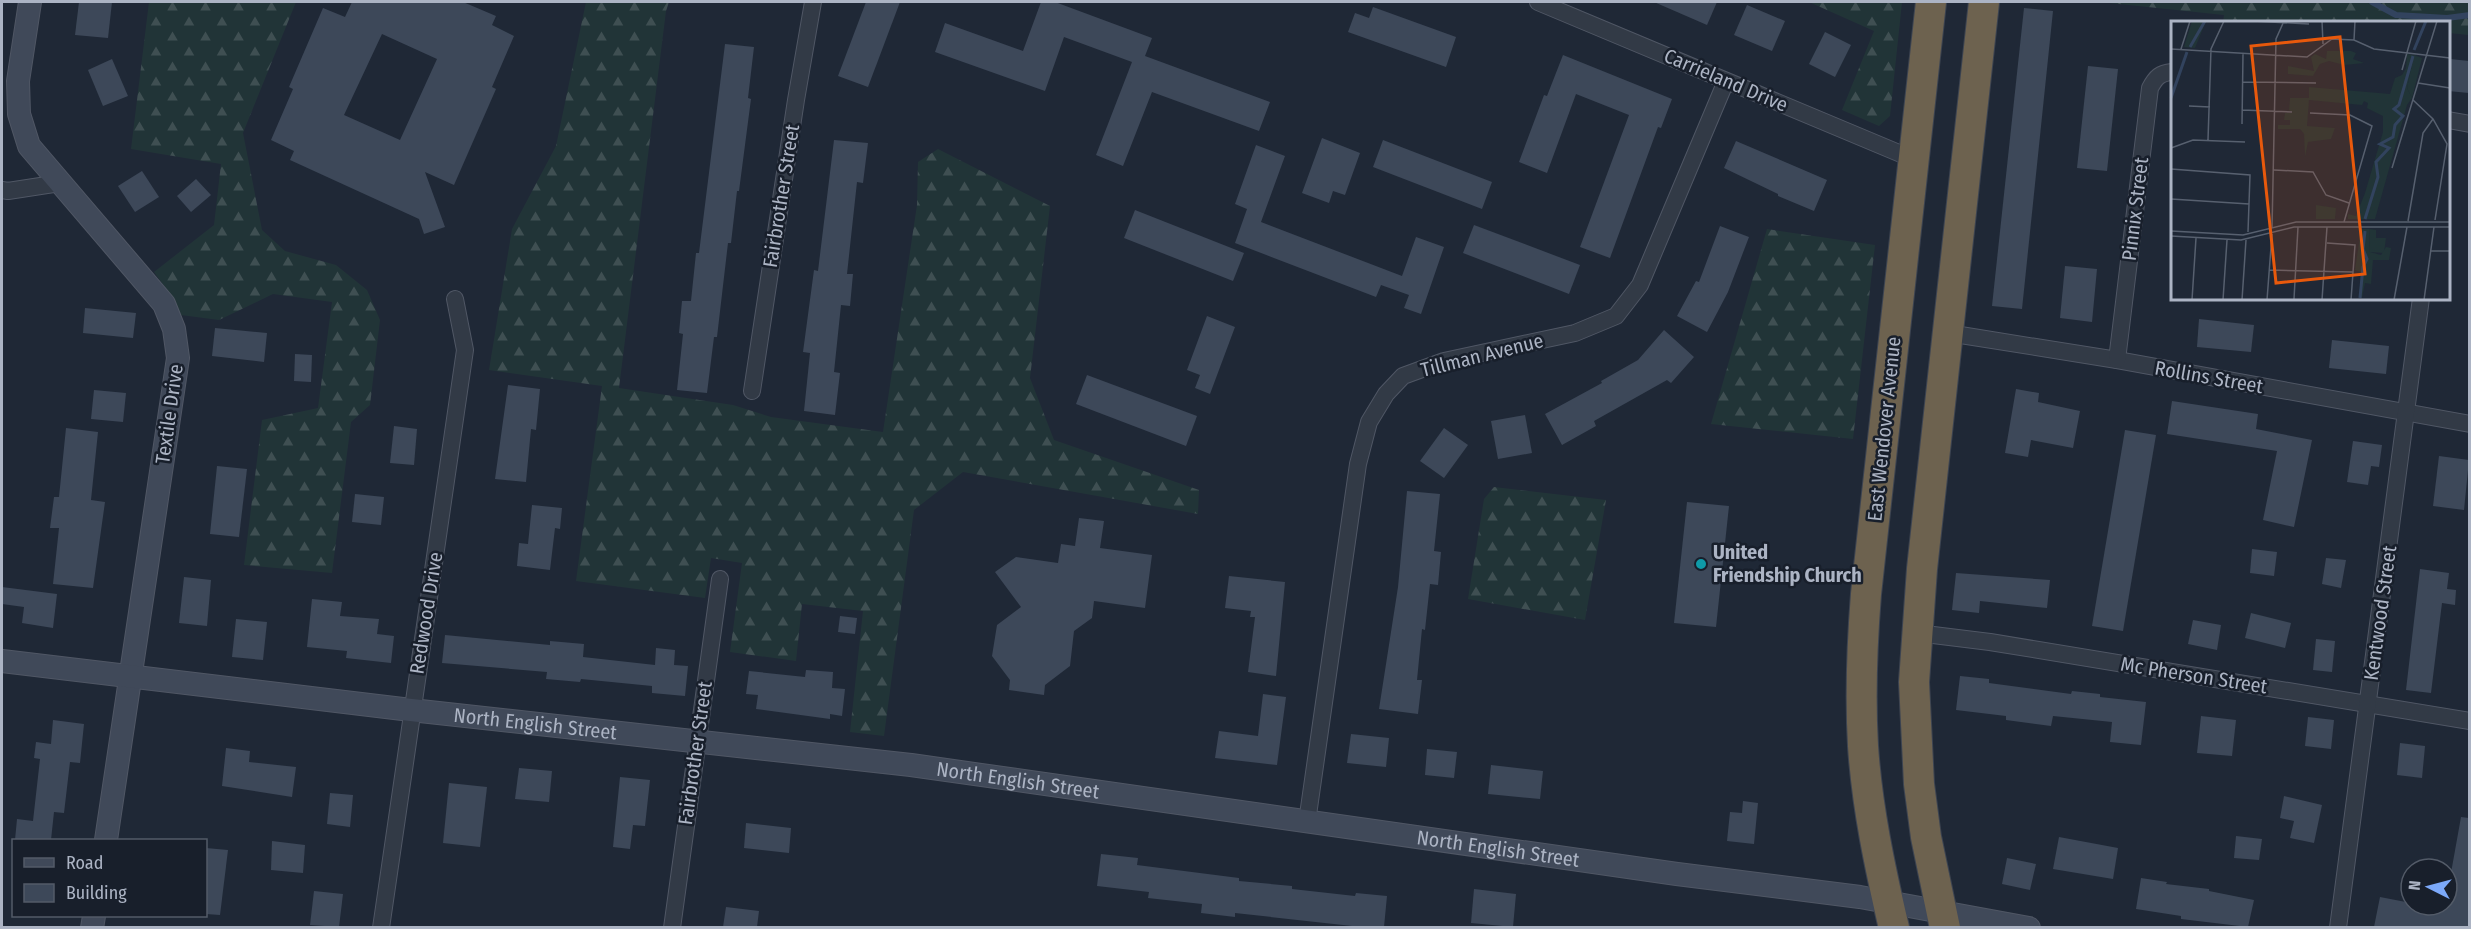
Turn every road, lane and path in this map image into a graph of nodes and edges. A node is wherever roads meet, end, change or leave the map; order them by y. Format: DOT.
graph roads {
  1 [pos="30,2"];
  2 [pos="813,2"];
  3 [pos="1538,2"];
  4 [pos="1931,2"];
  5 [pos="1984,2"];
  6 [pos="2171,72"];
  7 [pos="1726,81"];
  8 [pos="2450,120"];
  9 [pos="2469,124"];
  10 [pos="1913,159"];
  11 [pos="60,183"];
  12 [pos="2,190"];
  13 [pos="455,299"];
  14 [pos="2421,300"];
  15 [pos="1948,333"];
  16 [pos="2117,360"];
  17 [pos="752,391"];
  18 [pos="2407,412"];
  19 [pos="2469,424"];
  20 [pos="720,579"];
  21 [pos="1917,633"];
  22 [pos="2,661"];
  23 [pos="129,677"];
  24 [pos="2368,703"];
  25 [pos="411,710"];
  26 [pos="2469,721"];
  27 [pos="696,741"];
  28 [pos="1307,822"];
  29 [pos="106,839"];
  30 [pos="1891,915"];
  31 [pos="1942,920"];
  32 [pos="381,927"];
  33 [pos="672,927"];
  34 [pos="2029,927"];
  35 [pos="2338,927"];
  1 -- 11 [label="street, Textile Drive"];
  2 -- 17 [label="street, Fairbrother Street"];
  3 -- 7 [label="street, Carrieland Drive"];
  4 -- 10 [label="highway, East Wendover Avenue"];
  5 -- 15 [label="highway"];
  6 -- 16 [label="street, Pinnix Street"];
  7 -- 10 [label="street, Carrieland Drive"];
  7 -- 28 [label="street, Tillman Avenue"];
  8 -- 9 [label="street"];
  10 -- 30 [label="highway, East Wendover Avenue"];
  11 -- 12 [label="street"];
  11 -- 23 [label="street, Textile Drive"];
  13 -- 25 [label="street, Redwood Drive"];
  14 -- 18 [label="street, Kentwood Street"];
  15 -- 16 [label="street, Rollins Street"];
  15 -- 21 [label="highway"];
  16 -- 18 [label="street, Rollins Street"];
  18 -- 19 [label="street, Rollins Street"];
  18 -- 24 [label="street, Kentwood Street"];
  20 -- 27 [label="street, Fairbrother Street"];
  21 -- 24 [label="street, Mc Pherson Street"];
  21 -- 31 [label="highway"];
  22 -- 23 [label="street, North English Street"];
  23 -- 25 [label="street, North English Street"];
  23 -- 29 [label="street, Textile Drive"];
  24 -- 26 [label="street, Mc Pherson Street"];
  24 -- 35 [label="street, Kentwood Street"];
  25 -- 27 [label="street, North English Street"];
  25 -- 32 [label="street, Redwood Drive"];
  27 -- 28 [label="street, North English Street"];
  27 -- 33 [label="street, Fairbrother Street"];
  28 -- 30 [label="street, North English Street"];
  30 -- 31 [label="street, North English Street"];
  31 -- 34 [label="street, North English Street"];
}
